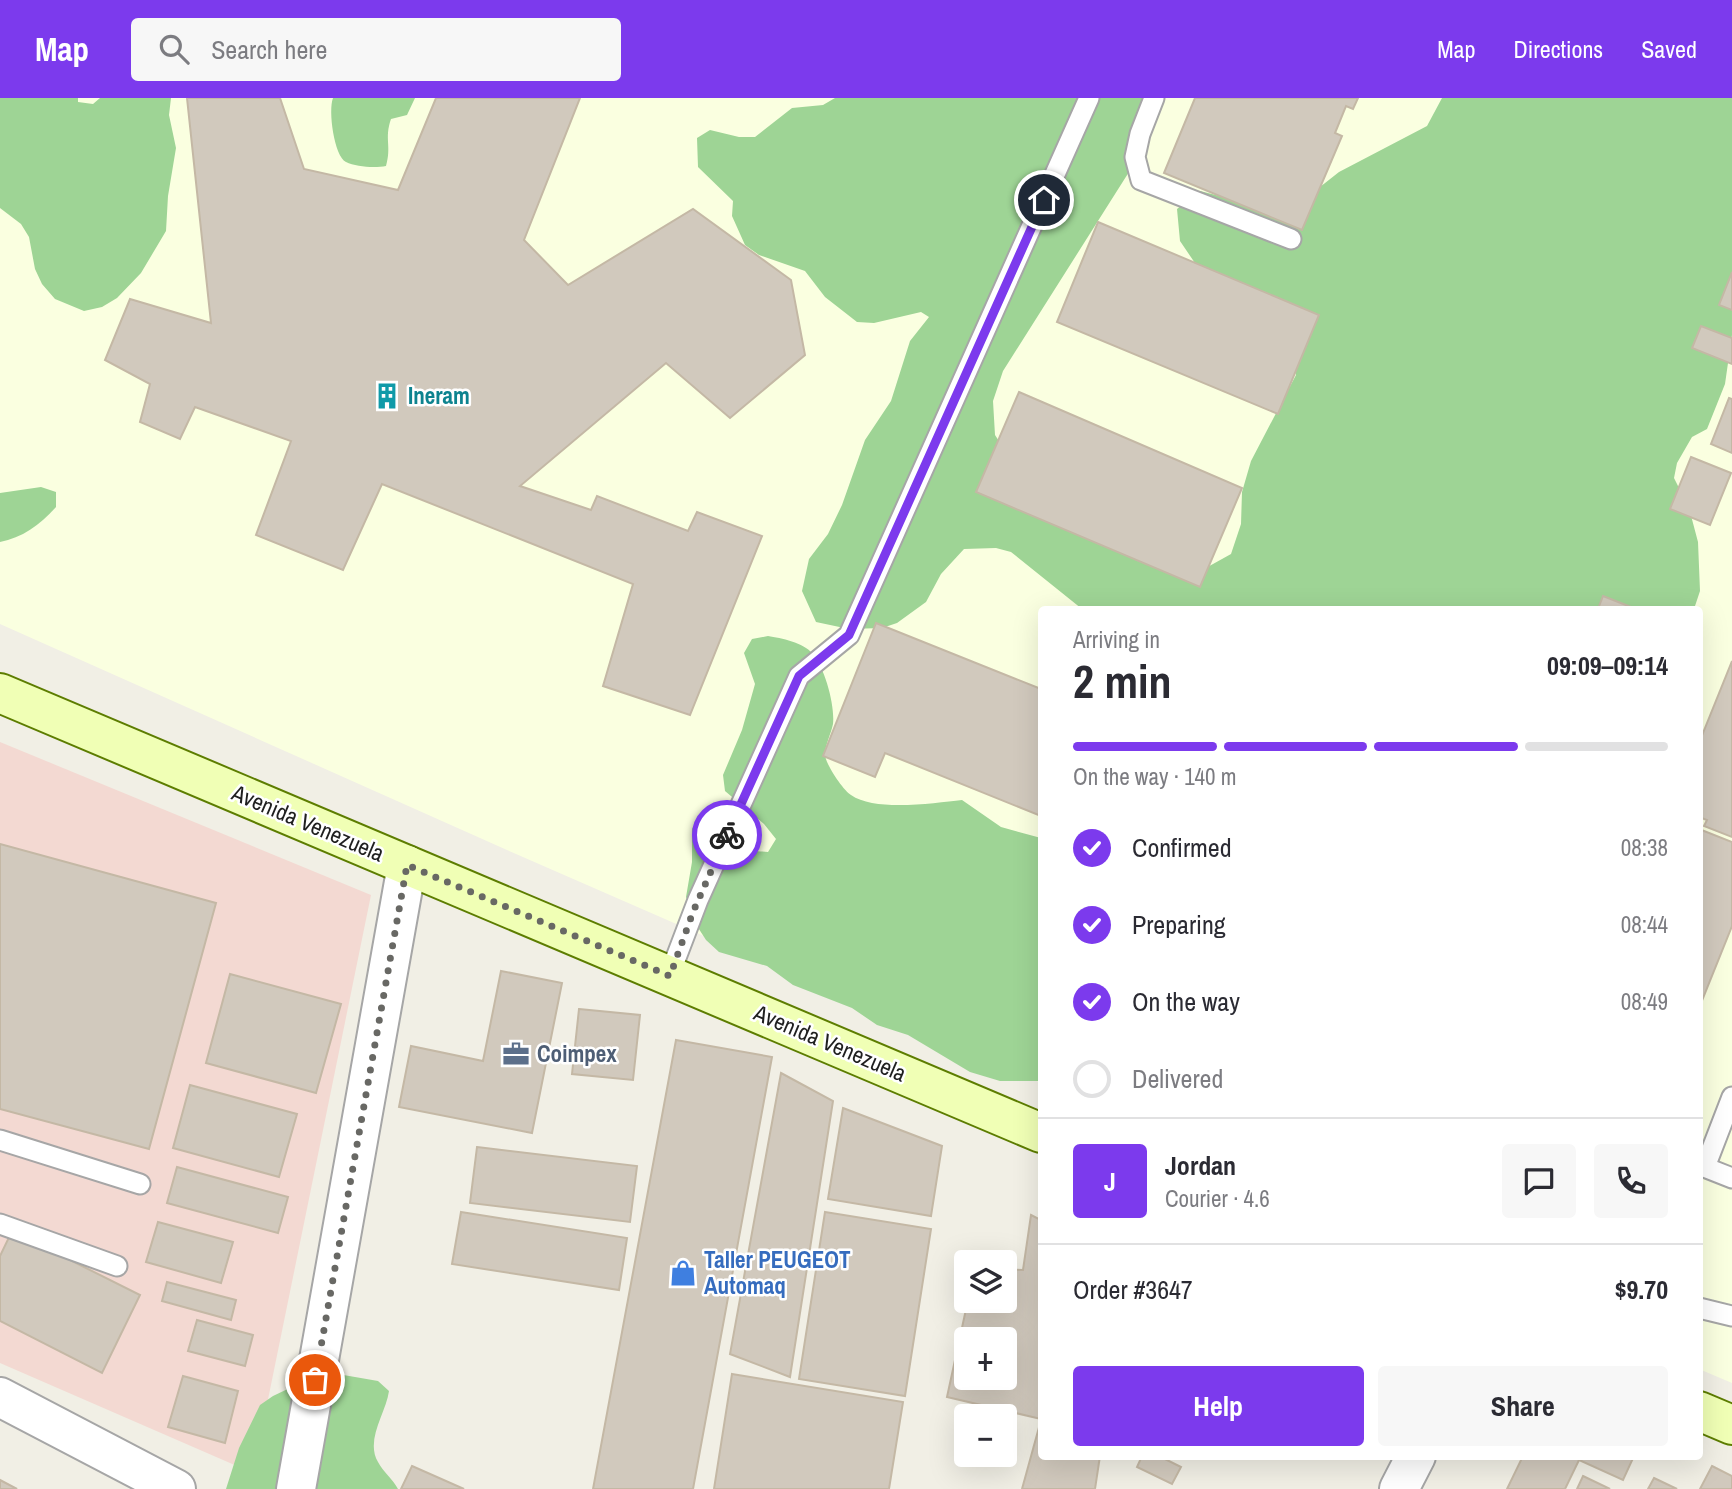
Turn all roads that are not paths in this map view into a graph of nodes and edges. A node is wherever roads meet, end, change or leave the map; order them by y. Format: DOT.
graph roads {
  1 [pos="1089,98"];
  2 [pos="1154,98"];
  3 [pos="1292,239"];
  4 [pos="0,693"];
  5 [pos="407,865"];
  6 [pos="670,976"];
  7 [pos="1732,1097"];
  8 [pos="1038,1132"];
  9 [pos="0,1140"];
  10 [pos="1703,1164"];
  11 [pos="1703,1166"];
  12 [pos="1732,1178"];
  13 [pos="140,1184"];
  14 [pos="0,1224"];
  15 [pos="117,1266"];
  16 [pos="1703,1309"];
  17 [pos="1732,1316"];
  18 [pos="0,1396"];
  19 [pos="1703,1413"];
  20 [pos="1732,1425"];
  21 [pos="1414,1460"];
  22 [pos="176,1489"];
  23 [pos="296,1489"];
  24 [pos="1399,1489"];
  1 -- 6 [label="lane"];
  2 -- 3 [label="lane"];
  4 -- 5 [label="main road, Avenida Venezuela"];
  5 -- 6 [label="main road, Avenida Venezuela"];
  5 -- 23 [label="street"];
  6 -- 8 [label="main road, Avenida Venezuela"];
  7 -- 10 [label="lane"];
  9 -- 13 [label="lane"];
  11 -- 12 [label="lane"];
  14 -- 15 [label="lane"];
  16 -- 17 [label="lane"];
  18 -- 22 [label="street"];
  19 -- 20 [label="main road"];
  21 -- 24 [label="street"];
}
